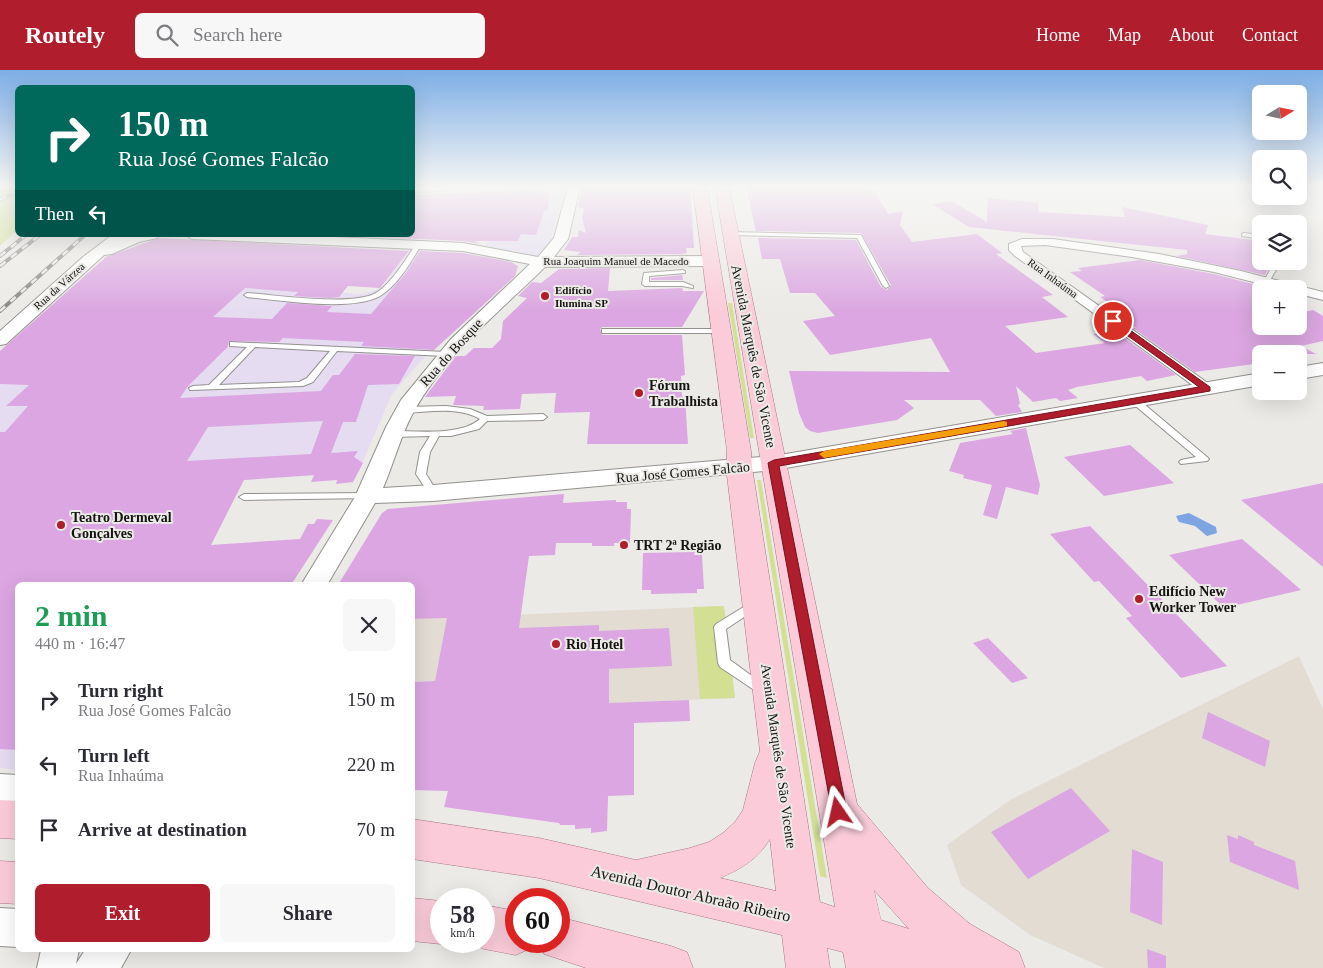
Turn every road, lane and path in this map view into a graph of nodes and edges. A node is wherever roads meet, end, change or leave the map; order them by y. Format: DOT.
graph roads {
  1 [pos="564,229"];
  2 [pos="706,229"];
  3 [pos="730,229"];
  4 [pos="731,234"];
  5 [pos="1244,235"];
  6 [pos="1252,236"];
  7 [pos="118,237"];
  8 [pos="144,237"];
  9 [pos="237,237"];
  10 [pos="418,245"];
  11 [pos="88,260"];
  12 [pos="711,260"];
  13 [pos="542,262"];
  14 [pos="683,272"];
  15 [pos="1263,280"];
  16 [pos="886,286"];
  17 [pos="691,287"];
  18 [pos="1307,292"];
  19 [pos="247,296"];
  20 [pos="1323,296"];
  21 [pos="605,331"];
  22 [pos="720,331"];
  23 [pos="0,340"];
  24 [pos="233,344"];
  25 [pos="253,345"];
  26 [pos="335,349"];
  27 [pos="446,354"];
  28 [pos="1323,369"];
  29 [pos="1307,372"];
  30 [pos="1252,381"];
  31 [pos="212,387"];
  32 [pos="192,388"];
  33 [pos="1207,389"];
  34 [pos="1135,401"];
  35 [pos="404,410"];
  36 [pos="543,417"];
  37 [pos="485,419"];
  38 [pos="436,433"];
  39 [pos="392,434"];
  40 [pos="1184,462"];
  41 [pos="774,463"];
  42 [pos="739,467"];
  43 [pos="433,494"];
  44 [pos="367,496"];
  45 [pos="244,497"];
  46 [pos="316,582"];
  47 [pos="758,602"];
  48 [pos="771,696"];
  49 [pos="778,745"];
  50 [pos="0,790"];
  51 [pos="15,791"];
  52 [pos="838,812"];
  53 [pos="0,819"];
  54 [pos="15,820"];
  55 [pos="415,839"];
  56 [pos="632,879"];
  57 [pos="0,882"];
  58 [pos="15,883"];
  59 [pos="801,918"];
  60 [pos="415,919"];
  61 [pos="430,921"];
  62 [pos="0,927"];
  63 [pos="15,928"];
  64 [pos="570,942"];
  65 [pos="570,945"];
  66 [pos="60,952"];
  67 [pos="110,952"];
  68 [pos="864,952"];
  69 [pos="56,968"];
  70 [pos="94,968"];
  71 [pos="606,968"];
  72 [pos="671,968"];
  73 [pos="808,968"];
  74 [pos="966,968"];
  75 [pos="1003,968"];
  1 -- 13 [label="street, Rua do Bosque"];
  2 -- 12 [label="main road, Avenida Marquês de São Vicente"];
  3 -- 4 [label="main road, Avenida Marquês de São Vicente"];
  4 -- 16 [label="lane"];
  4 -- 41 [label="main road, Avenida Marquês de São Vicente"];
  5 -- 6 [label="lane"];
  7 -- 11 [label="street, Rua da Várzea"];
  8 -- 11 [label="street"];
  9 -- 10 [label="street, Rua Joaquim Manuel de Macedo"];
  10 -- 13 [label="street, Rua Joaquim Manuel de Macedo"];
  10 -- 19 [label="lane"];
  11 -- 23 [label="street, Rua da Várzea"];
  12 -- 13 [label="street, Rua Joaquim Manuel de Macedo"];
  12 -- 22 [label="main road, Avenida Marquês de São Vicente"];
  13 -- 27 [label="street, Rua do Bosque"];
  14 -- 17 [label="lane"];
  15 -- 33 [label="street, Rua Inhaúma"];
  18 -- 20 [label="street, Rua Inhaúma"];
  21 -- 22 [label="lane"];
  22 -- 42 [label="main road, Avenida Marquês de São Vicente"];
  24 -- 25 [label="lane"];
  25 -- 26 [label="lane"];
  25 -- 31 [label="lane"];
  26 -- 27 [label="lane"];
  26 -- 31 [label="lane"];
  27 -- 35 [label="street, Rua do Bosque"];
  28 -- 29 [label="street"];
  30 -- 33 [label="street, Rua José Gomes Falcão"];
  31 -- 32 [label="lane"];
  33 -- 34 [label="street, Rua José Gomes Falcão"];
  34 -- 40 [label="lane"];
  34 -- 41 [label="street, Rua José Gomes Falcão"];
  35 -- 37 [label="lane"];
  35 -- 39 [label="street, Rua do Bosque"];
  36 -- 37 [label="lane"];
  37 -- 38 [label="lane"];
  38 -- 39 [label="lane"];
  38 -- 43 [label="lane"];
  39 -- 44 [label="street, Rua do Bosque"];
  41 -- 42 [label="street, Rua José Gomes Falcão"];
  41 -- 52 [label="main road, Avenida Marquês de São Vicente"];
  42 -- 43 [label="street, Rua José Gomes Falcão"];
  42 -- 47 [label="main road, Avenida Marquês de São Vicente"];
  43 -- 44 [label="street, Rua José Gomes Falcão"];
  44 -- 45 [label="lane"];
  44 -- 46 [label="street, Rua do Bosque"];
  47 -- 48 [label="main road, Avenida Marquês de São Vicente"];
  47 -- 48 [label="lane"];
  48 -- 49 [label="main road, Avenida Marquês de São Vicente"];
  49 -- 56 [label="main road"];
  49 -- 59 [label="main road, Avenida Marquês de São Vicente"];
  50 -- 51 [label="street"];
  52 -- 68 [label="main road, Avenida Marquês de São Vicente"];
  52 -- 75 [label="main road"];
  53 -- 54 [label="main road"];
  55 -- 56 [label="main road, Avenida Doutor Abraão Ribeiro"];
  56 -- 59 [label="main road, Avenida Doutor Abraão Ribeiro"];
  57 -- 58 [label="main road"];
  59 -- 68 [label="main road, Avenida Doutor Abraão Ribeiro"];
  59 -- 73 [label="main road, Avenida Marquês de São Vicente"];
  60 -- 61 [label="main road"];
  62 -- 63 [label="street"];
  64 -- 72 [label="main road"];
  65 -- 71 [label="main road"];
  66 -- 69 [label="street"];
  67 -- 70 [label="street"];
  68 -- 74 [label="main road, Avenida Doutor Abraão Ribeiro"];
}
